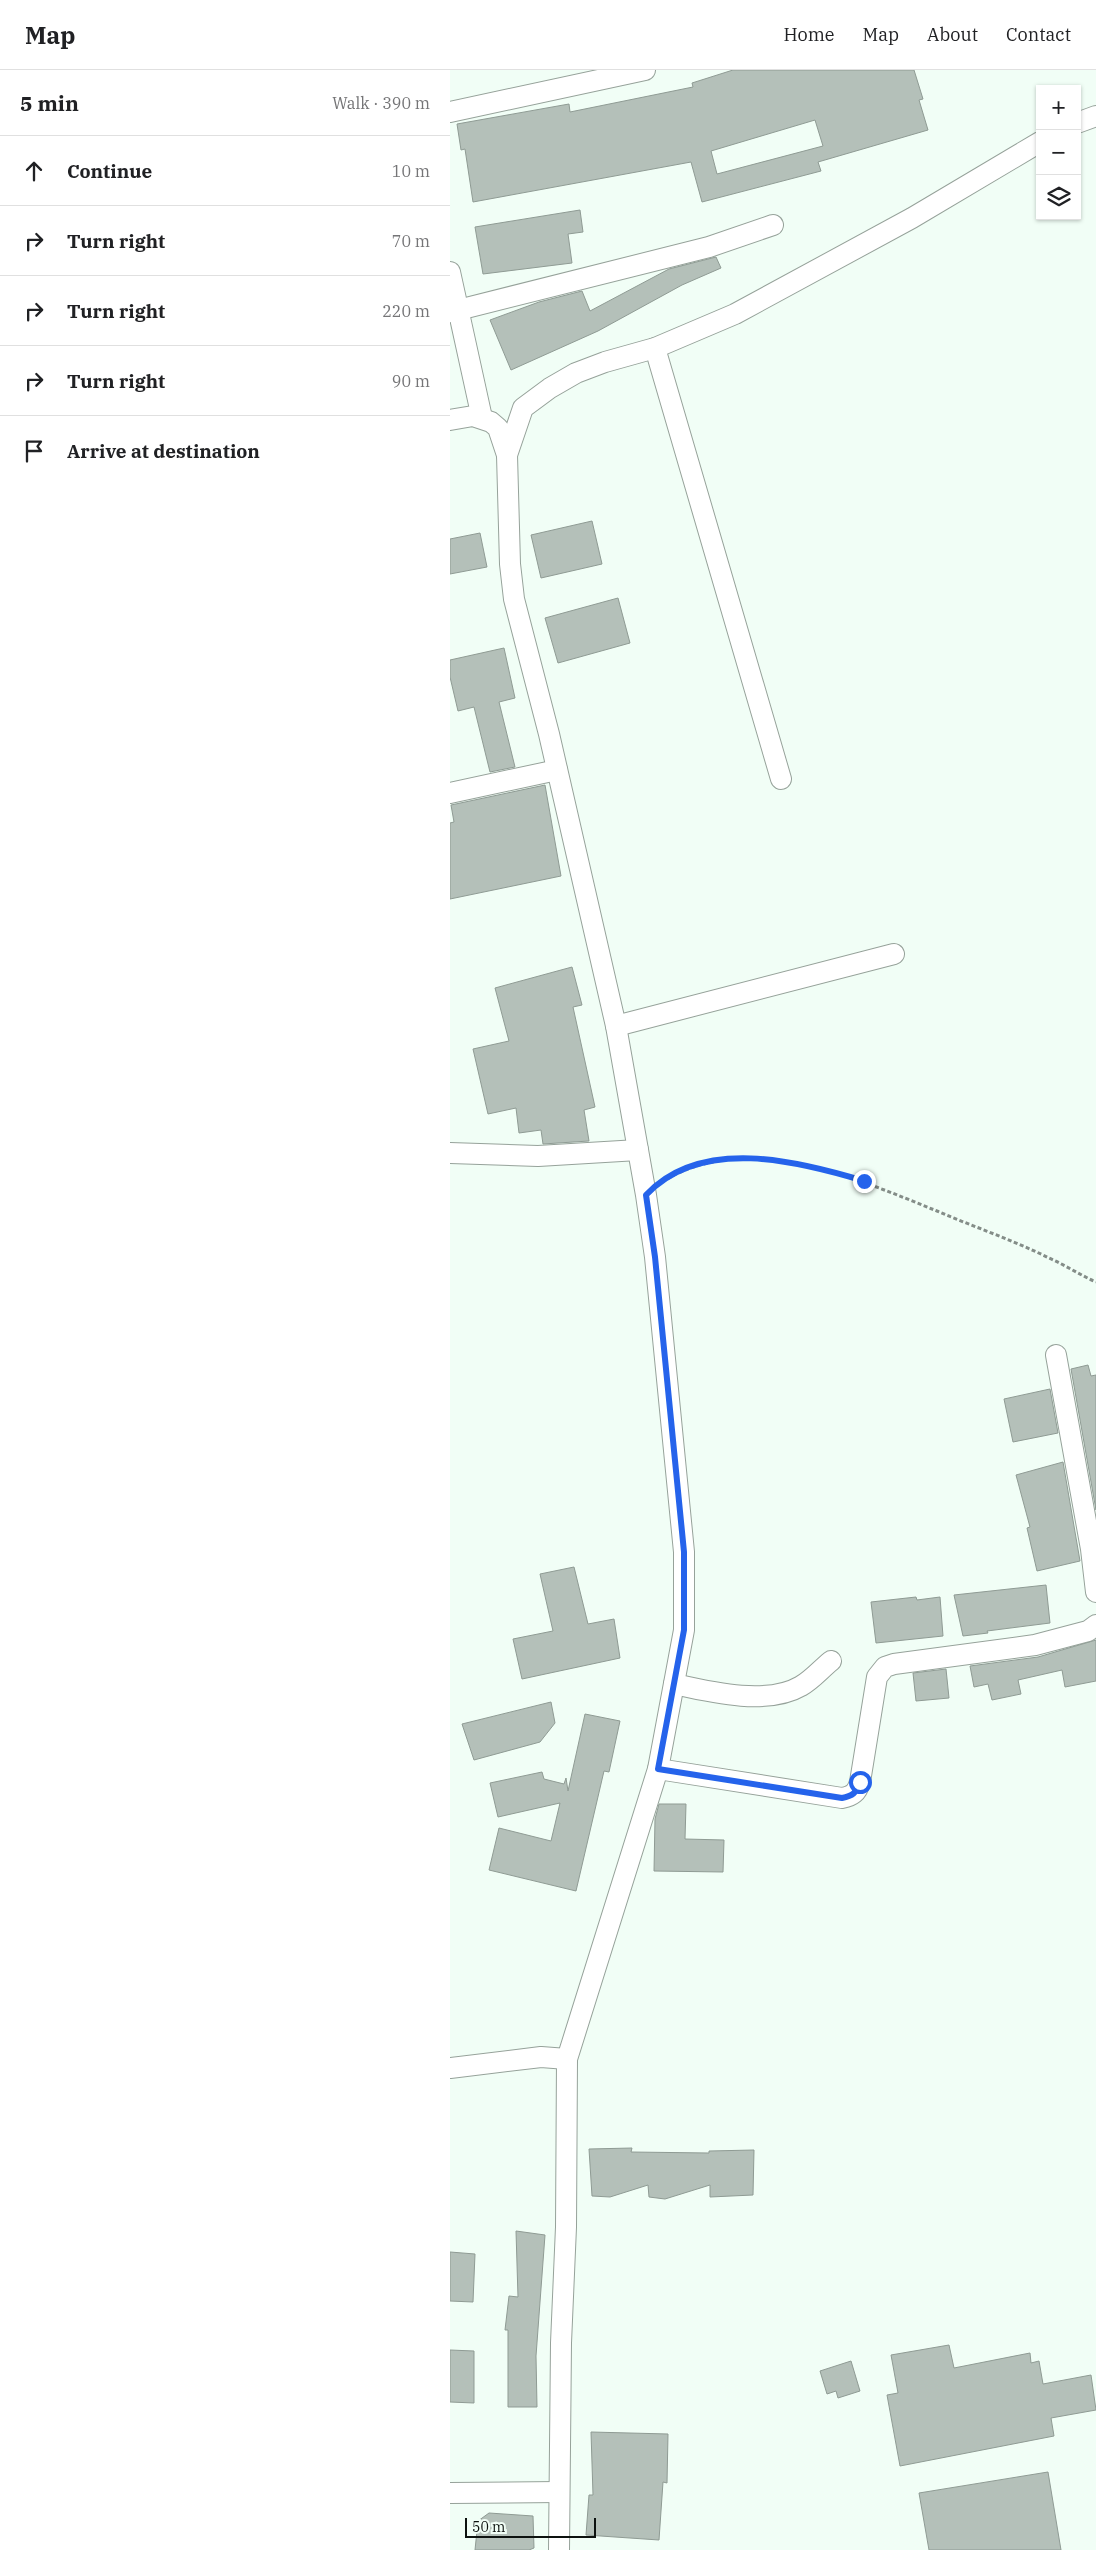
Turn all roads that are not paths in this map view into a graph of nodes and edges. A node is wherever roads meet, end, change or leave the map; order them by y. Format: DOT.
graph roads {
  1 [pos="645,70"];
  2 [pos="450,112"];
  3 [pos="1096,116"];
  4 [pos="1081,122"];
  5 [pos="1036,144"];
  6 [pos="773,225"];
  7 [pos="450,272"];
  8 [pos="454,312"];
  9 [pos="655,348"];
  10 [pos="482,418"];
  11 [pos="450,420"];
  12 [pos="507,455"];
  13 [pos="557,770"];
  14 [pos="781,779"];
  15 [pos="450,793"];
  16 [pos="894,954"];
  17 [pos="616,1026"];
  18 [pos="638,1150"];
  19 [pos="450,1153"];
  20 [pos="1056,1356"];
  21 [pos="1096,1592"];
  22 [pos="1096,1625"];
  23 [pos="831,1661"];
  24 [pos="674,1684"];
  25 [pos="658,1769"];
  26 [pos="567,2059"];
  27 [pos="450,2068"];
  28 [pos="559,2492"];
  29 [pos="450,2493"];
  30 [pos="559,2550"];
  1 -- 2 [label="street"];
  3 -- 4 [label="street"];
  5 -- 9 [label="street"];
  6 -- 8 [label="street"];
  7 -- 8 [label="street"];
  8 -- 10 [label="street"];
  9 -- 12 [label="street"];
  9 -- 14 [label="street"];
  10 -- 11 [label="street"];
  10 -- 12 [label="street"];
  12 -- 13 [label="street"];
  13 -- 15 [label="street"];
  13 -- 17 [label="street"];
  16 -- 17 [label="street"];
  17 -- 18 [label="street"];
  18 -- 19 [label="street"];
  18 -- 24 [label="street"];
  20 -- 21 [label="street"];
  22 -- 25 [label="street"];
  23 -- 24 [label="street"];
  24 -- 25 [label="street"];
  25 -- 26 [label="street"];
  26 -- 27 [label="street"];
  26 -- 28 [label="street"];
  28 -- 29 [label="street"];
  28 -- 30 [label="street"];
}
